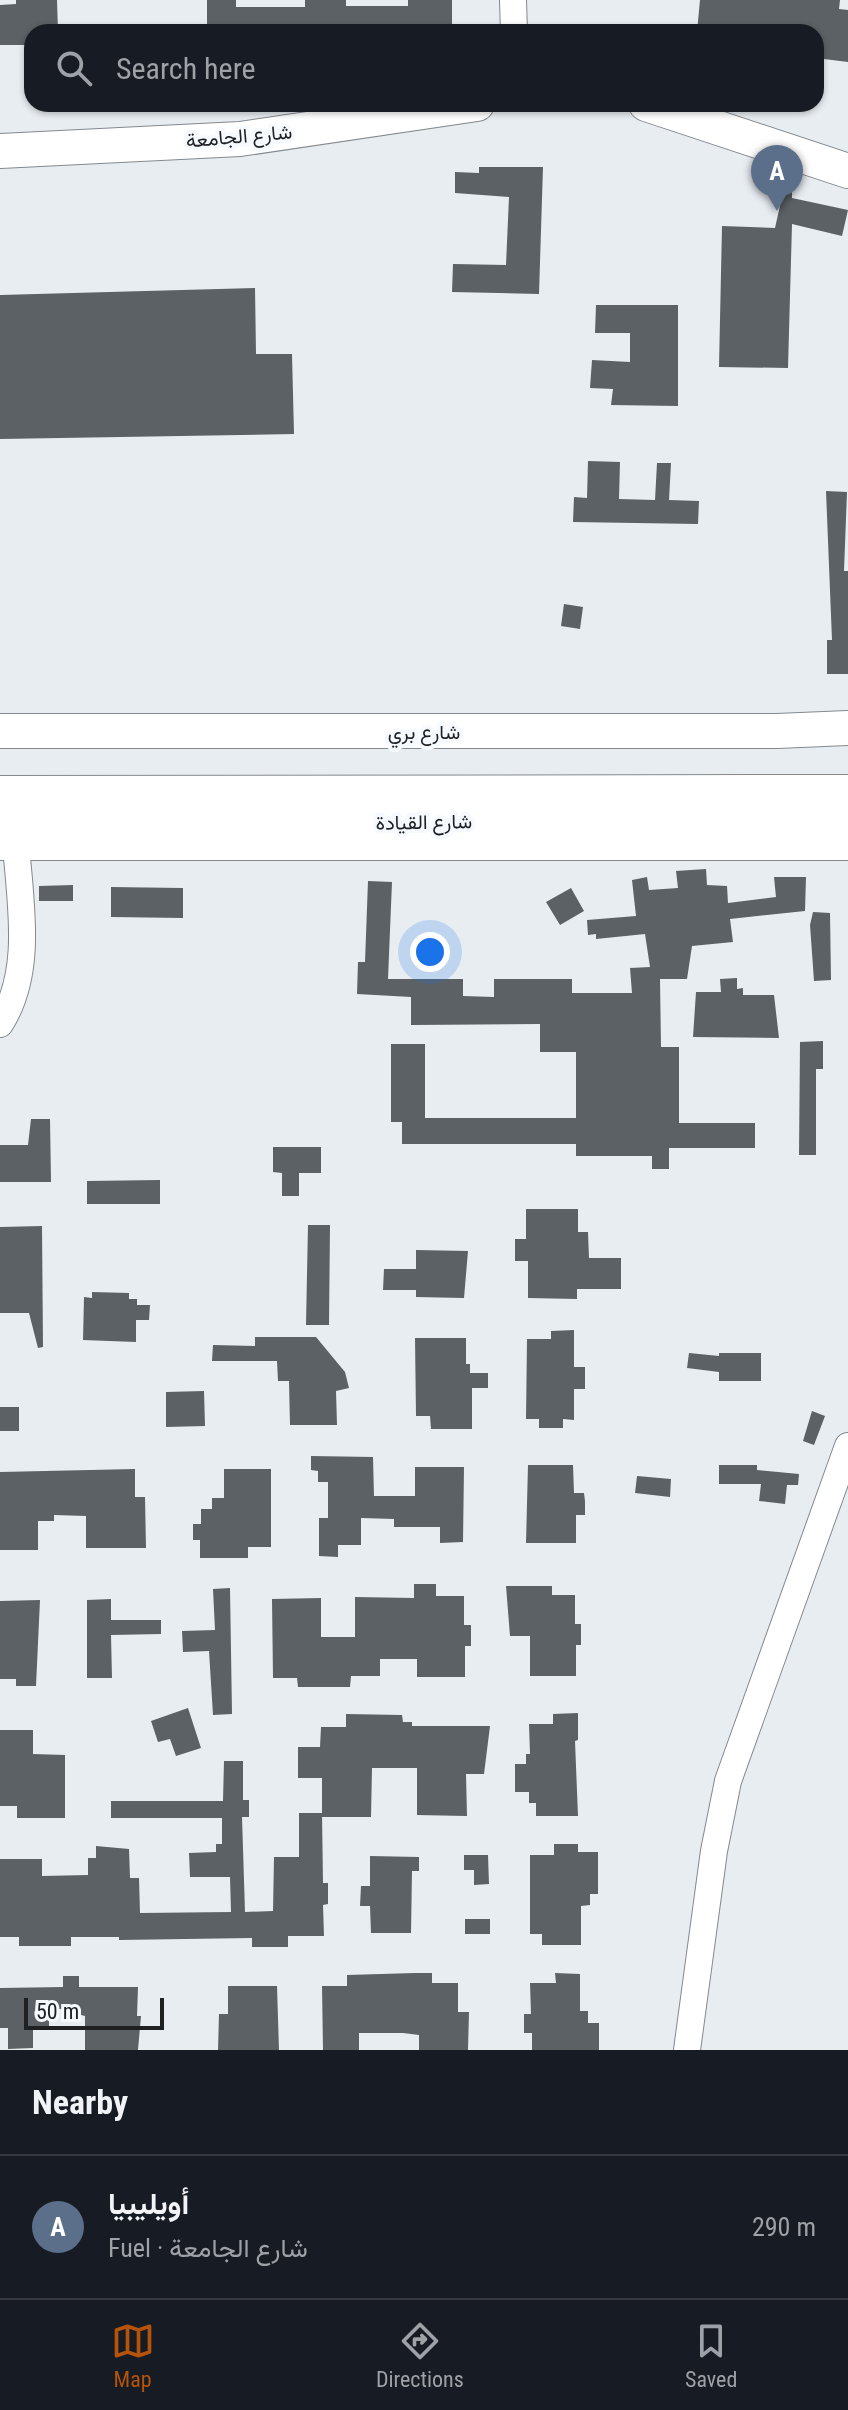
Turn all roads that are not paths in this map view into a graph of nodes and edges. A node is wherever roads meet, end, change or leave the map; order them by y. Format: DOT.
graph roads {
  1 [pos="513,0"];
  2 [pos="514,24"];
  3 [pos="423,112"];
  4 [pos="670,112"];
  5 [pos="0,151"];
  6 [pos="848,171"];
  7 [pos="848,728"];
  8 [pos="0,731"];
  9 [pos="848,792"];
  10 [pos="848,819"];
  11 [pos="6,826"];
  12 [pos="848,847"];
  13 [pos="0,1024"];
  14 [pos="848,1446"];
  15 [pos="687,2050"];
  1 -- 2 [label="street"];
  3 -- 5 [label="main road, شارع الجامعة"];
  4 -- 6 [label="main road"];
  7 -- 8 [label="main road, شارع بري"];
  9 -- 11 [label="main road, شارع القيادة"];
  10 -- 11 [label="main road, شارع القيادة"];
  11 -- 12 [label="street, شارع القيادة"];
  11 -- 13 [label="street"];
  14 -- 15 [label="street"];
}
